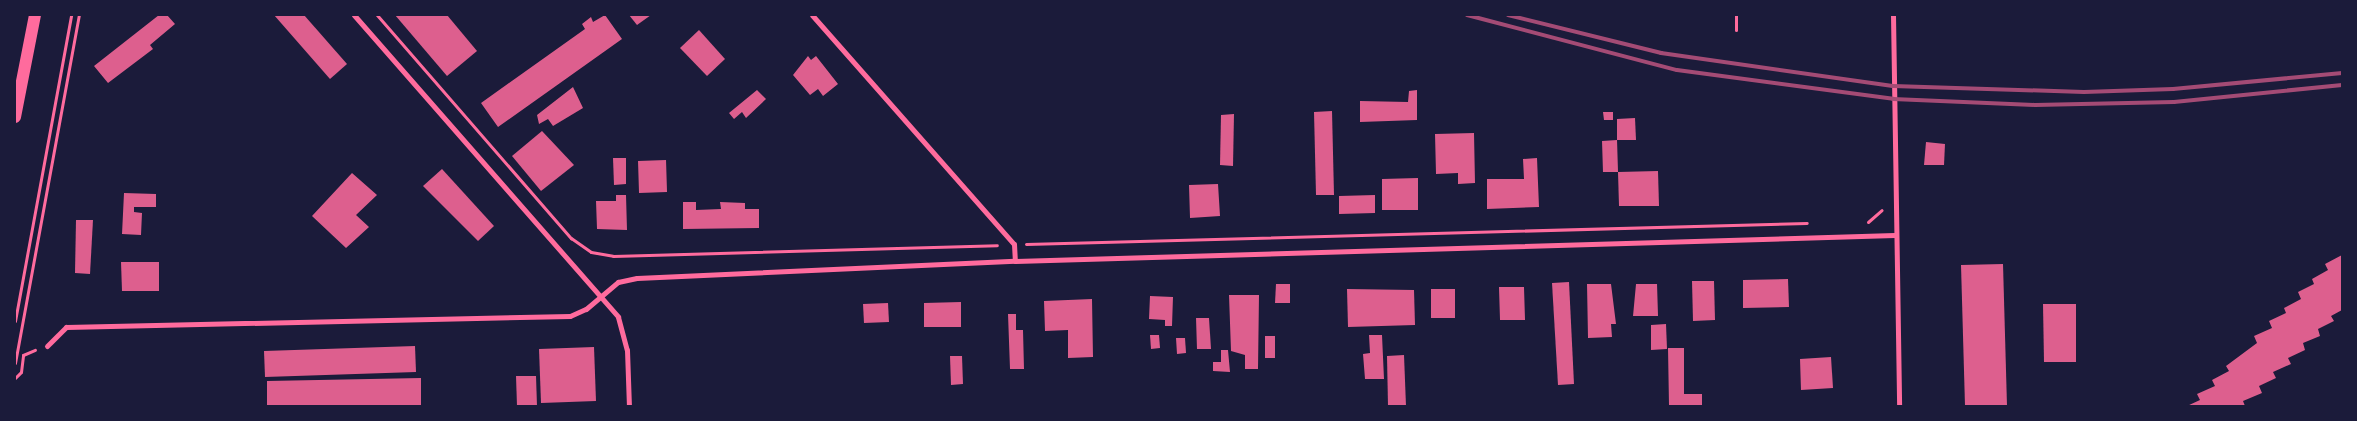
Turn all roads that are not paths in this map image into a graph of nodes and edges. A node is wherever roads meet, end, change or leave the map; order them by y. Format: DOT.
graph roads {
  1 [pos="35,15"];
  2 [pos="354,15"];
  3 [pos="812,15"];
  4 [pos="1893,15"];
  5 [pos="15,117"];
  6 [pos="1895,235"];
  7 [pos="1015,261"];
  8 [pos="602,298"];
  9 [pos="47,346"];
  10 [pos="629,406"];
  11 [pos="1899,406"];
  1 -- 5 [label="main road"];
  2 -- 8 [label="street"];
  3 -- 7 [label="street"];
  4 -- 6 [label="street"];
  6 -- 7 [label="street"];
  6 -- 11 [label="street"];
  7 -- 8 [label="street"];
  8 -- 9 [label="street"];
  8 -- 10 [label="street"];
}
